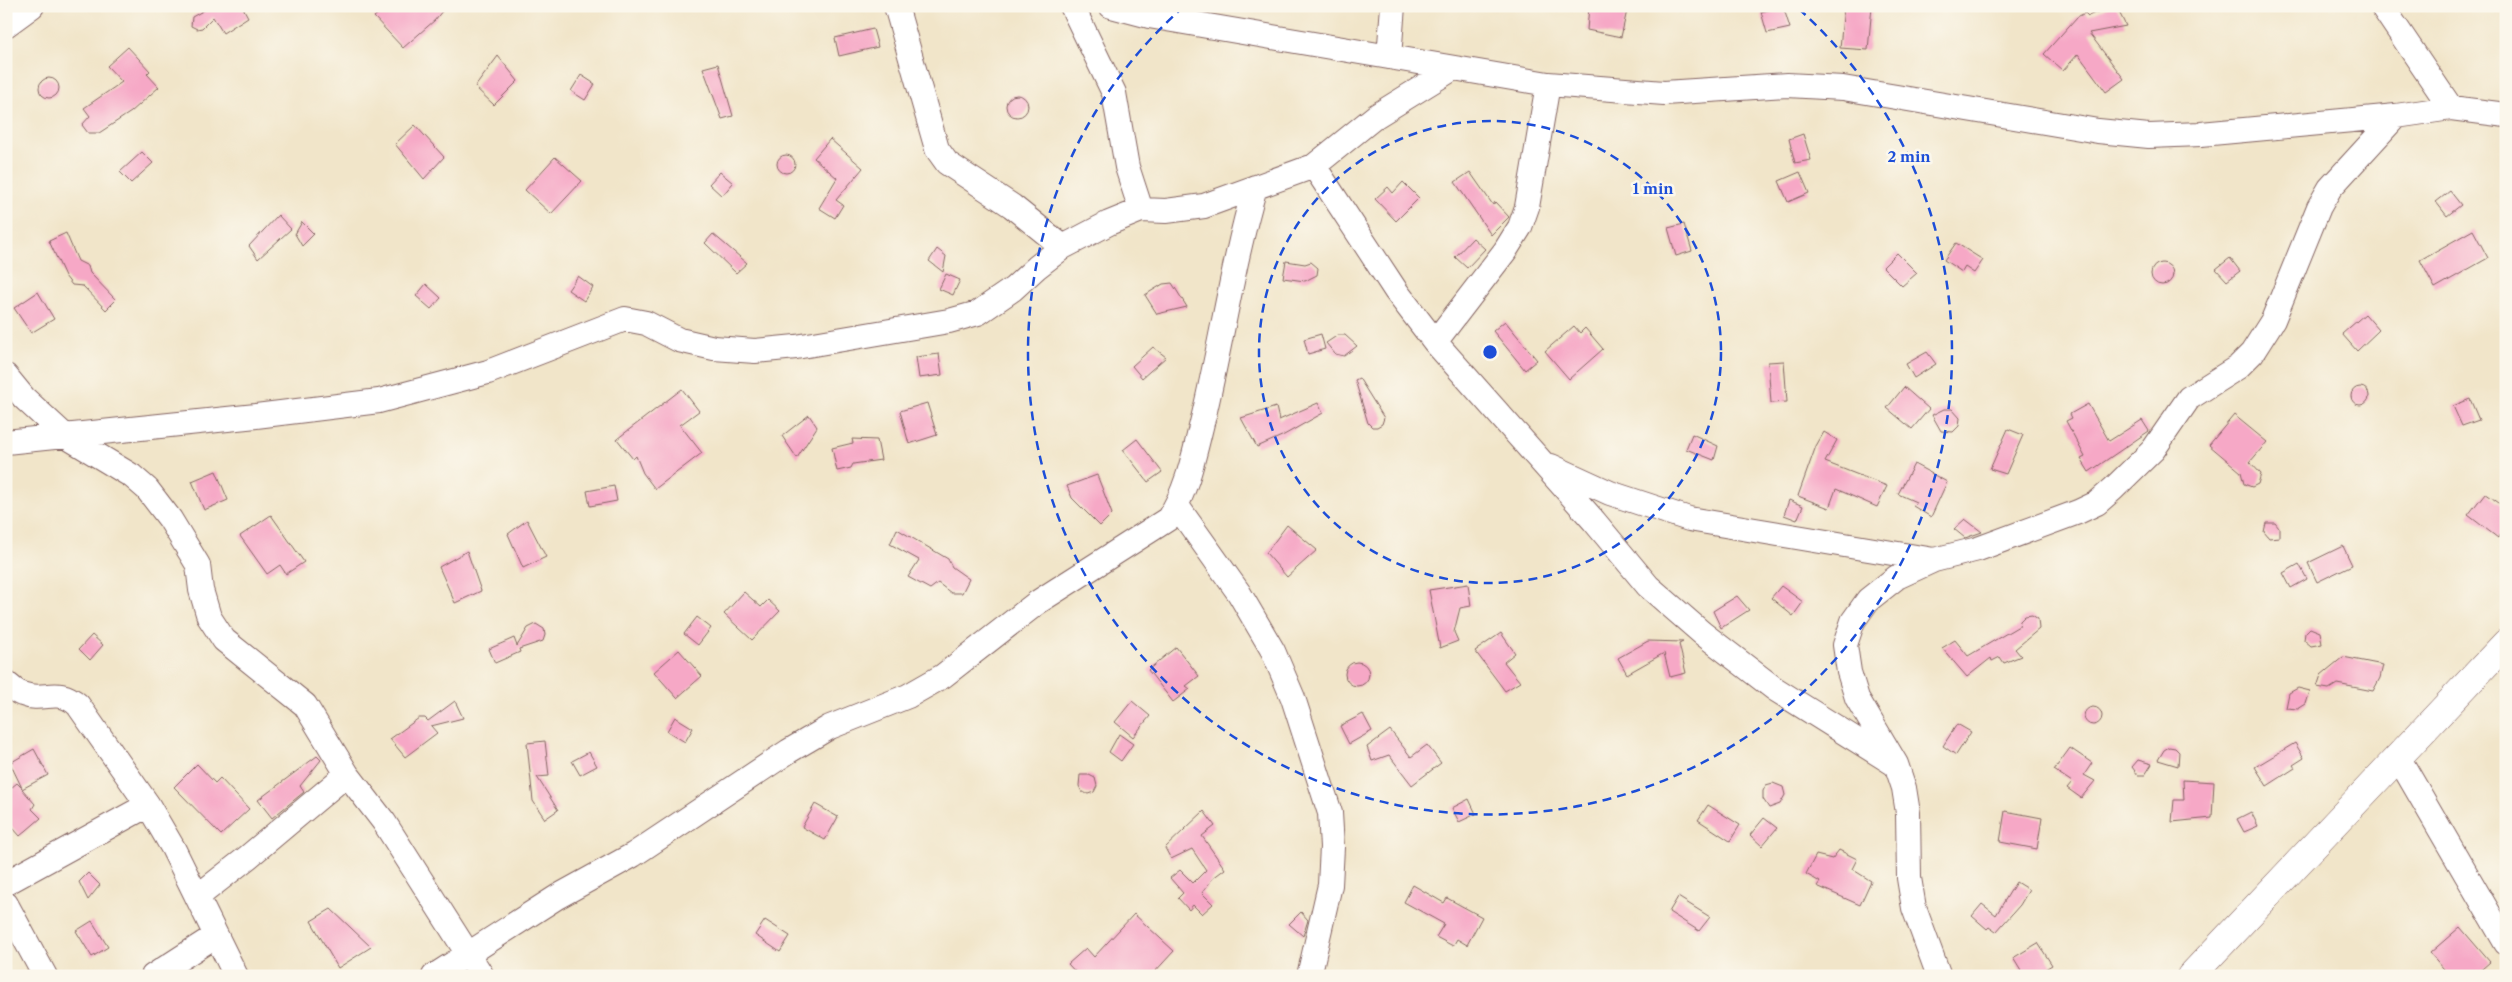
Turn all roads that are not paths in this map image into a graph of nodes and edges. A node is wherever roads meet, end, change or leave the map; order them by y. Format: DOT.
graph roads {
  1 [pos="32,6"];
  2 [pos="896,6"];
  3 [pos="1072,6"];
  4 [pos="1112,6"];
  5 [pos="1393,6"];
  6 [pos="2382,6"];
  7 [pos="6,25"];
  8 [pos="1389,57"];
  9 [pos="1452,69"];
  10 [pos="1548,84"];
  11 [pos="2451,108"];
  12 [pos="2506,114"];
  13 [pos="2396,116"];
  14 [pos="1314,166"];
  15 [pos="1255,187"];
  16 [pos="1141,210"];
  17 [pos="1063,247"];
  18 [pos="1435,342"];
  19 [pos="6,376"];
  20 [pos="64,435"];
  21 [pos="6,442"];
  22 [pos="1539,460"];
  23 [pos="1177,506"];
  24 [pos="1934,560"];
  25 [pos="2506,643"];
  26 [pos="6,682"];
  27 [pos="2398,758"];
  28 [pos="1896,764"];
  29 [pos="347,774"];
  30 [pos="148,805"];
  31 [pos="6,883"];
  32 [pos="197,897"];
  33 [pos="6,904"];
  34 [pos="215,936"];
  35 [pos="2506,943"];
  36 [pos="466,955"];
  37 [pos="45,976"];
  38 [pos="153,976"];
  39 [pos="236,976"];
  40 [pos="434,976"];
  41 [pos="482,976"];
  42 [pos="1308,976"];
  43 [pos="1939,976"];
  44 [pos="2191,976"];
  1 -- 7 [label="street"];
  2 -- 17 [label="street"];
  3 -- 16 [label="street"];
  4 -- 8 [label="street"];
  5 -- 8 [label="street"];
  6 -- 11 [label="street"];
  8 -- 9 [label="street"];
  9 -- 10 [label="street"];
  9 -- 14 [label="street"];
  10 -- 13 [label="street"];
  10 -- 18 [label="street"];
  11 -- 12 [label="street"];
  11 -- 13 [label="street"];
  13 -- 24 [label="street"];
  14 -- 15 [label="street"];
  14 -- 18 [label="street"];
  15 -- 16 [label="street"];
  15 -- 23 [label="street"];
  16 -- 17 [label="street"];
  17 -- 20 [label="street"];
  18 -- 22 [label="street"];
  19 -- 20 [label="street"];
  20 -- 21 [label="street"];
  20 -- 29 [label="street"];
  22 -- 24 [label="street"];
  22 -- 28 [label="street"];
  23 -- 36 [label="street"];
  23 -- 42 [label="street"];
  24 -- 28 [label="street"];
  25 -- 27 [label="street"];
  26 -- 30 [label="street"];
  27 -- 35 [label="street"];
  27 -- 44 [label="street"];
  28 -- 43 [label="street"];
  29 -- 32 [label="street"];
  29 -- 36 [label="street"];
  30 -- 31 [label="street"];
  30 -- 32 [label="street"];
  32 -- 34 [label="street"];
  33 -- 37 [label="street"];
  34 -- 38 [label="street"];
  34 -- 39 [label="street"];
  36 -- 40 [label="street"];
  36 -- 41 [label="street"];
}
